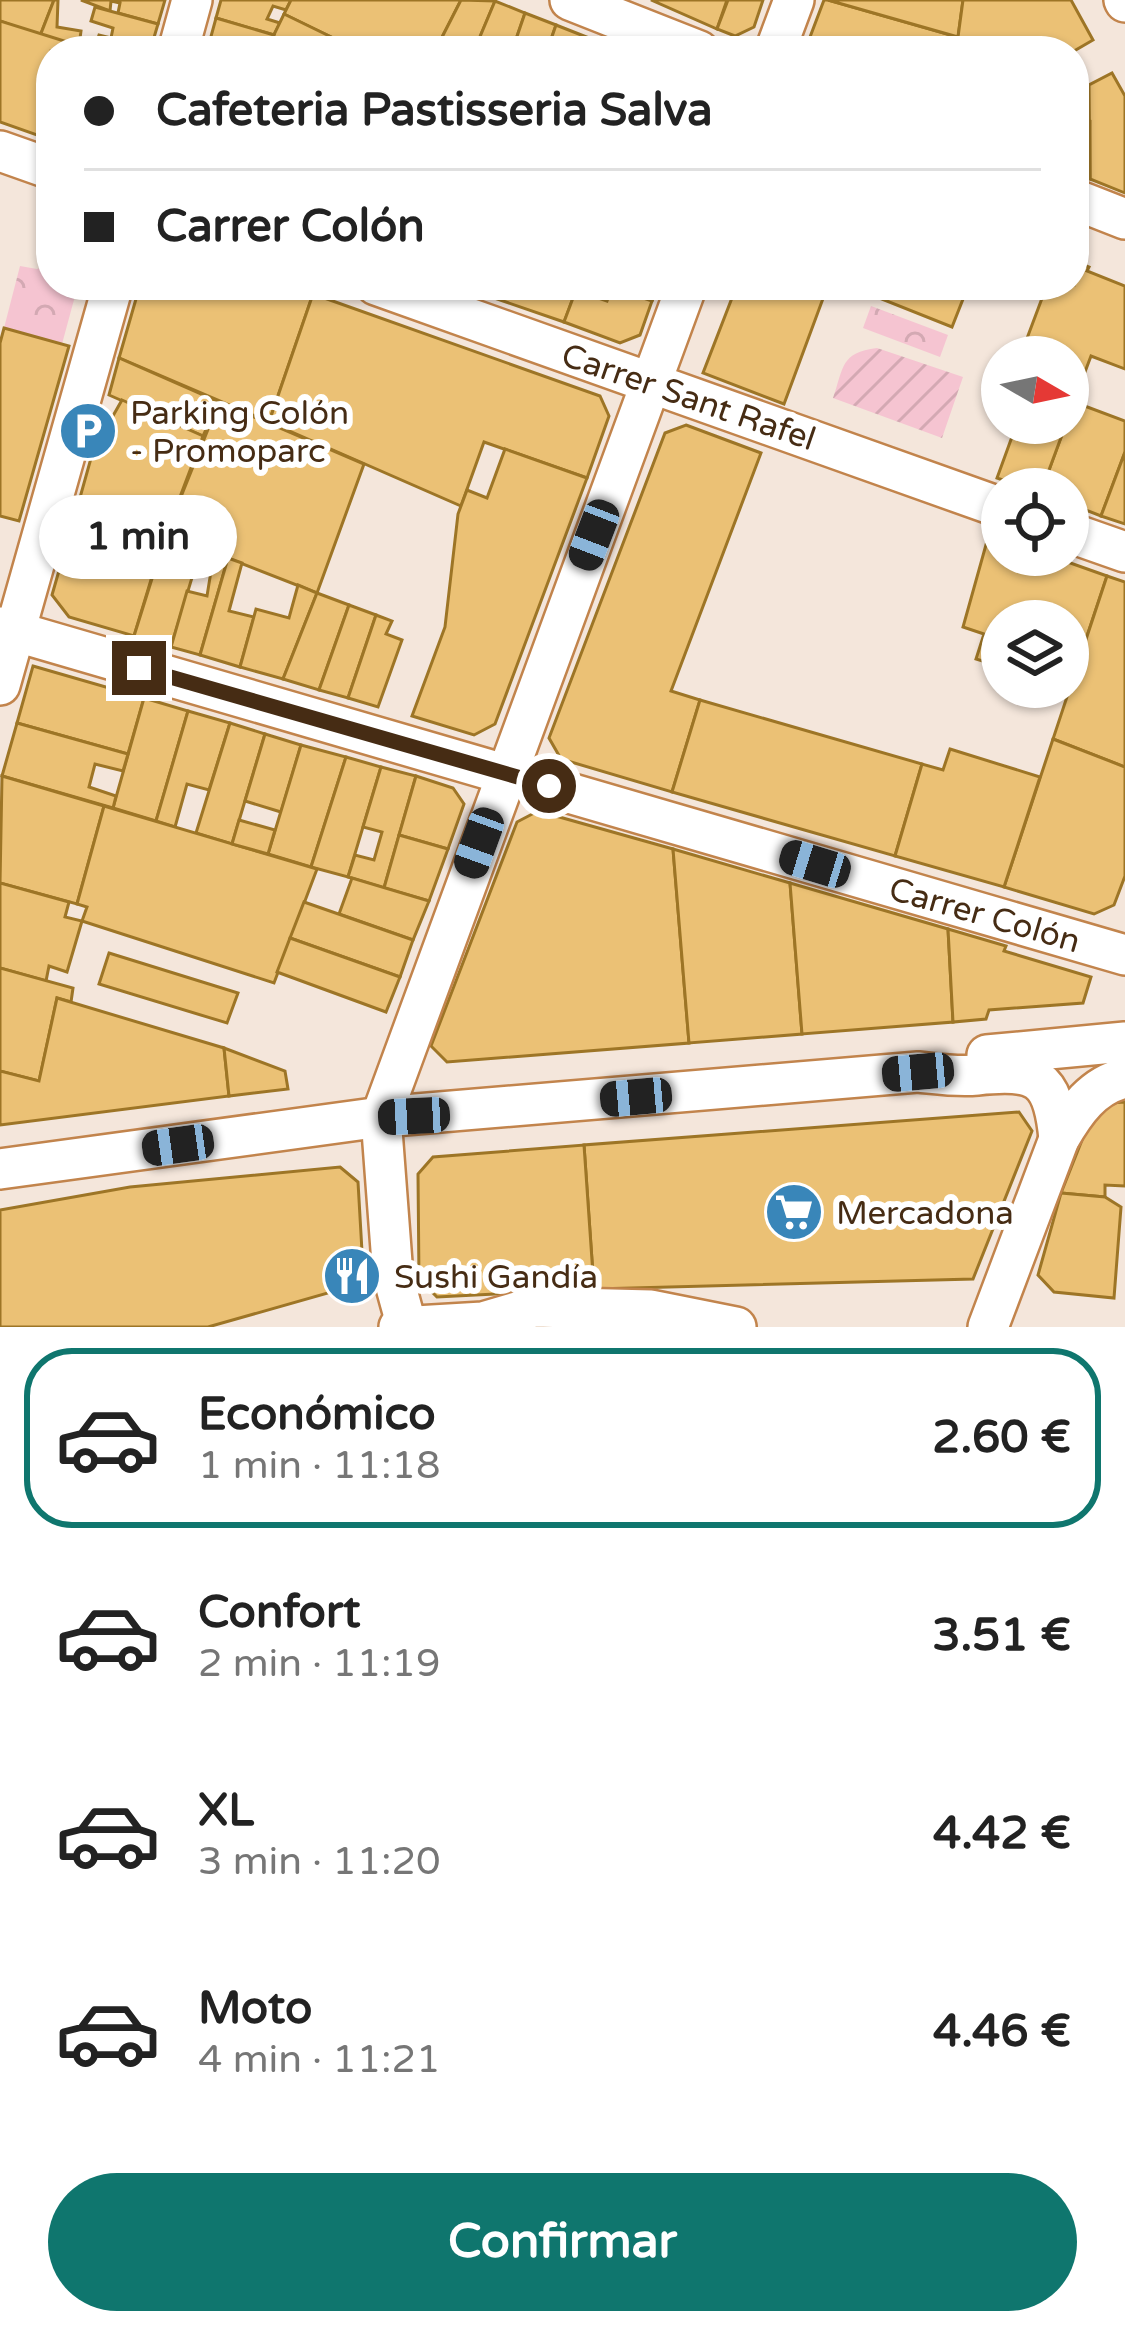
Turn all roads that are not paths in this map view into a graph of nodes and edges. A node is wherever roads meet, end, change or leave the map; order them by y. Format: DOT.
graph roads {
  1 [pos="192,0"];
  2 [pos="570,0"];
  3 [pos="794,0"];
  4 [pos="182,36"];
  5 [pos="661,36"];
  6 [pos="781,36"];
  7 [pos="0,151"];
  8 [pos="36,164"];
  9 [pos="1089,205"];
  10 [pos="1125,219"];
  11 [pos="108,300"];
  12 [pos="418,300"];
  13 [pos="681,300"];
  14 [pos="651,383"];
  15 [pos="981,501"];
  16 [pos="1089,539"];
  17 [pos="1125,552"];
  18 [pos="7,629"];
  19 [pos="0,685"];
  20 [pos="505,773"];
  21 [pos="1125,955"];
  22 [pos="1125,1042"];
  23 [pos="918,1072"];
  24 [pos="1125,1078"];
  25 [pos="381,1118"];
  26 [pos="1059,1138"];
  27 [pos="0,1169"];
  28 [pos="489,1324"];
  29 [pos="405,1327"];
  30 [pos="734,1327"];
  31 [pos="988,1327"];
  1 -- 4 [label="street"];
  2 -- 5 [label="street"];
  3 -- 6 [label="street"];
  7 -- 8 [label="street"];
  9 -- 10 [label="street"];
  11 -- 18 [label="street"];
  12 -- 14 [label="street, Carrer Sant Rafel"];
  13 -- 14 [label="street"];
  14 -- 15 [label="street, Carrer Sant Rafel"];
  14 -- 20 [label="street"];
  16 -- 17 [label="street"];
  18 -- 19 [label="street"];
  18 -- 20 [label="street, Carrer Colón"];
  20 -- 21 [label="street, Carrer Colón"];
  20 -- 25 [label="street"];
  22 -- 23 [label="street"];
  23 -- 25 [label="street"];
  23 -- 26 [label="street"];
  24 -- 26 [label="street"];
  25 -- 27 [label="street"];
  25 -- 29 [label="street"];
  26 -- 31 [label="street"];
  28 -- 29 [label="street"];
  28 -- 30 [label="street"];
}
